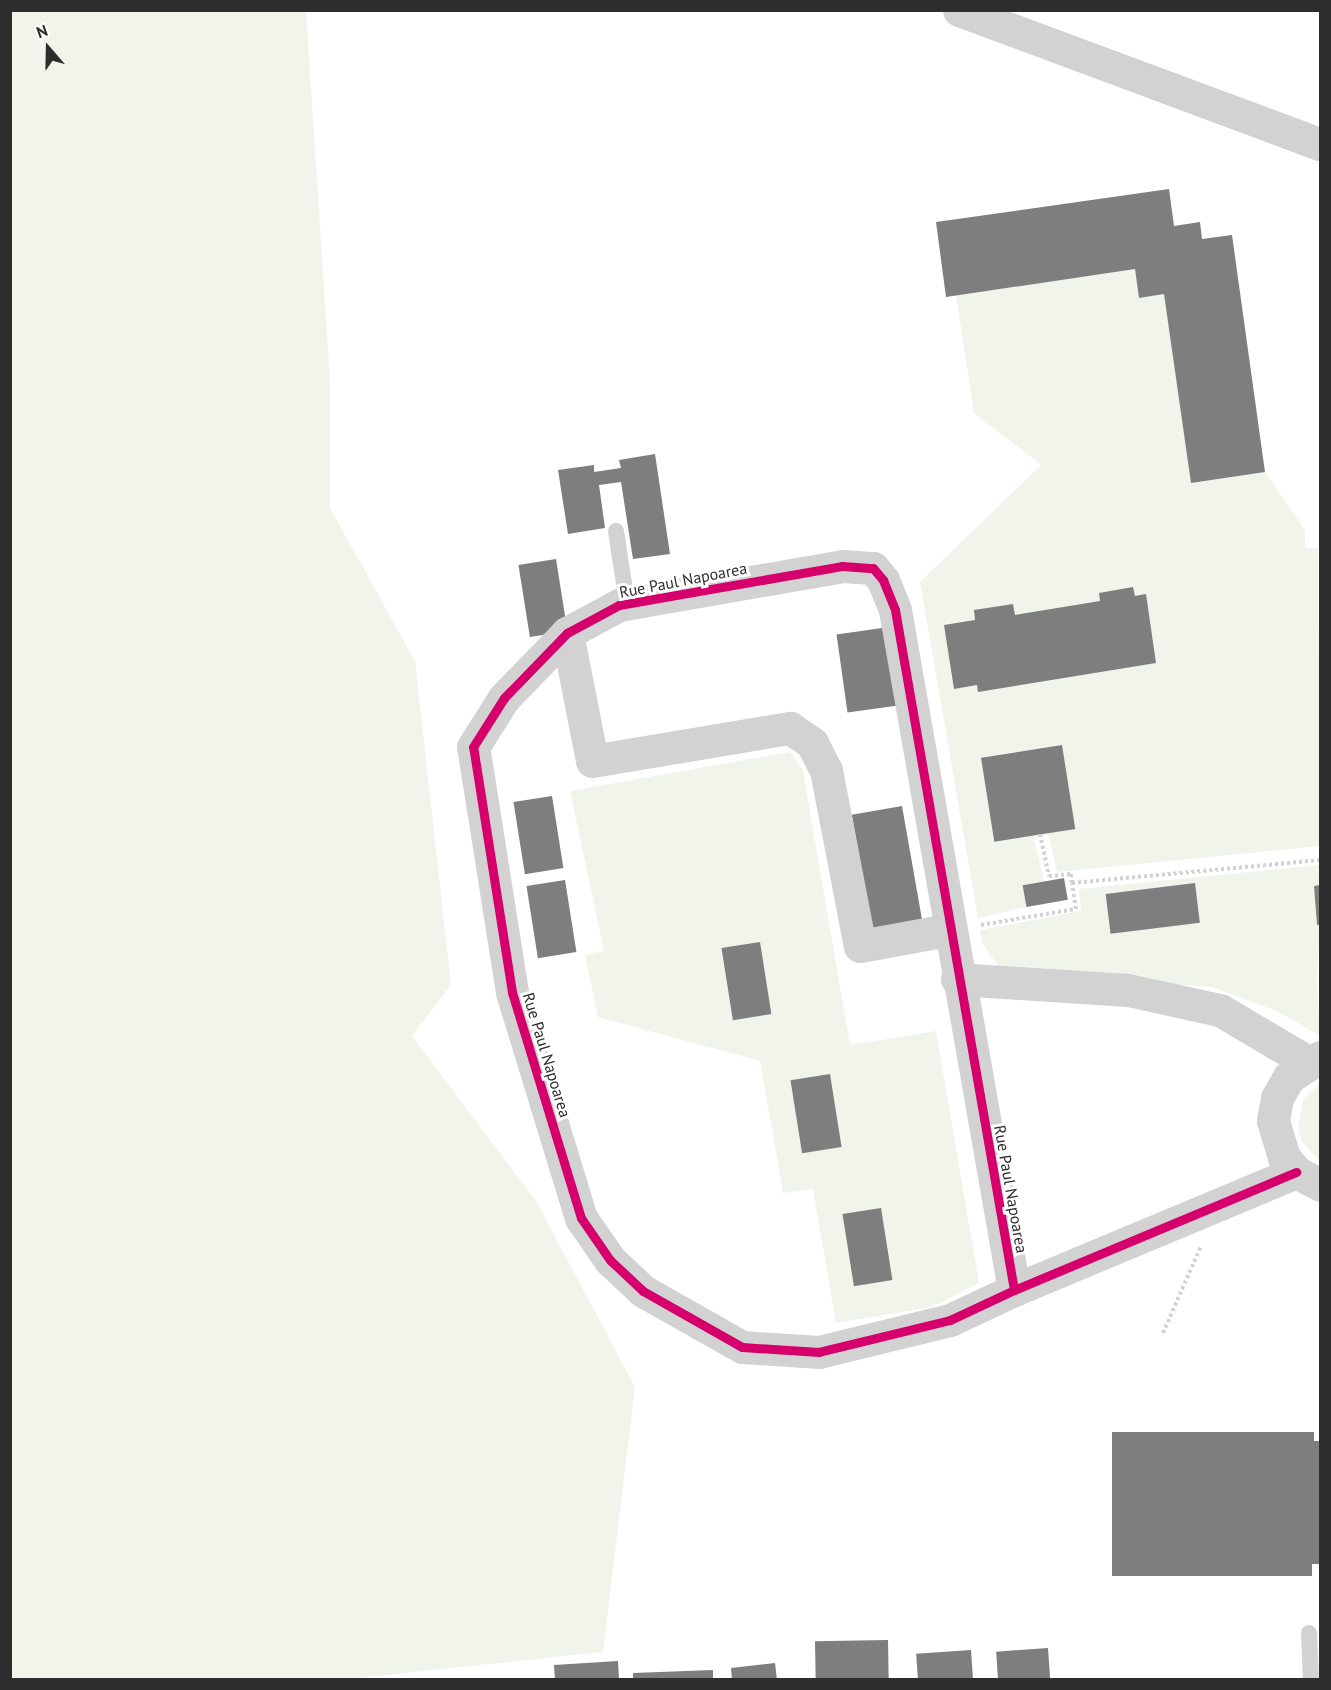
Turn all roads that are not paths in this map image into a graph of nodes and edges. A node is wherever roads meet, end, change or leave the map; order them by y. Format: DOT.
graph roads {
  1 [pos="960,10"];
  2 [pos="1320,144"];
  3 [pos="616,531"];
  4 [pos="627,604"];
  5 [pos="567,633"];
  6 [pos="948,930"];
  7 [pos="957,978"];
  8 [pos="1314,1060"];
  9 [pos="1308,1179"];
  10 [pos="1014,1290"];
  11 [pos="1309,1633"];
  12 [pos="1311,1680"];
  1 -- 2 [label="street"];
  3 -- 4 [label="lane"];
  4 -- 5 [label="street, Rue Paul Napoarea"];
  4 -- 6 [label="street, Rue Paul Napoarea"];
  5 -- 6 [label="street"];
  5 -- 10 [label="street, Rue Paul Napoarea"];
  6 -- 7 [label="street, Rue Paul Napoarea"];
  7 -- 8 [label="street"];
  7 -- 10 [label="street, Rue Paul Napoarea"];
  8 -- 9 [label="street"];
  9 -- 10 [label="street, Rue Paul Napoarea"];
  11 -- 12 [label="lane"];
}
